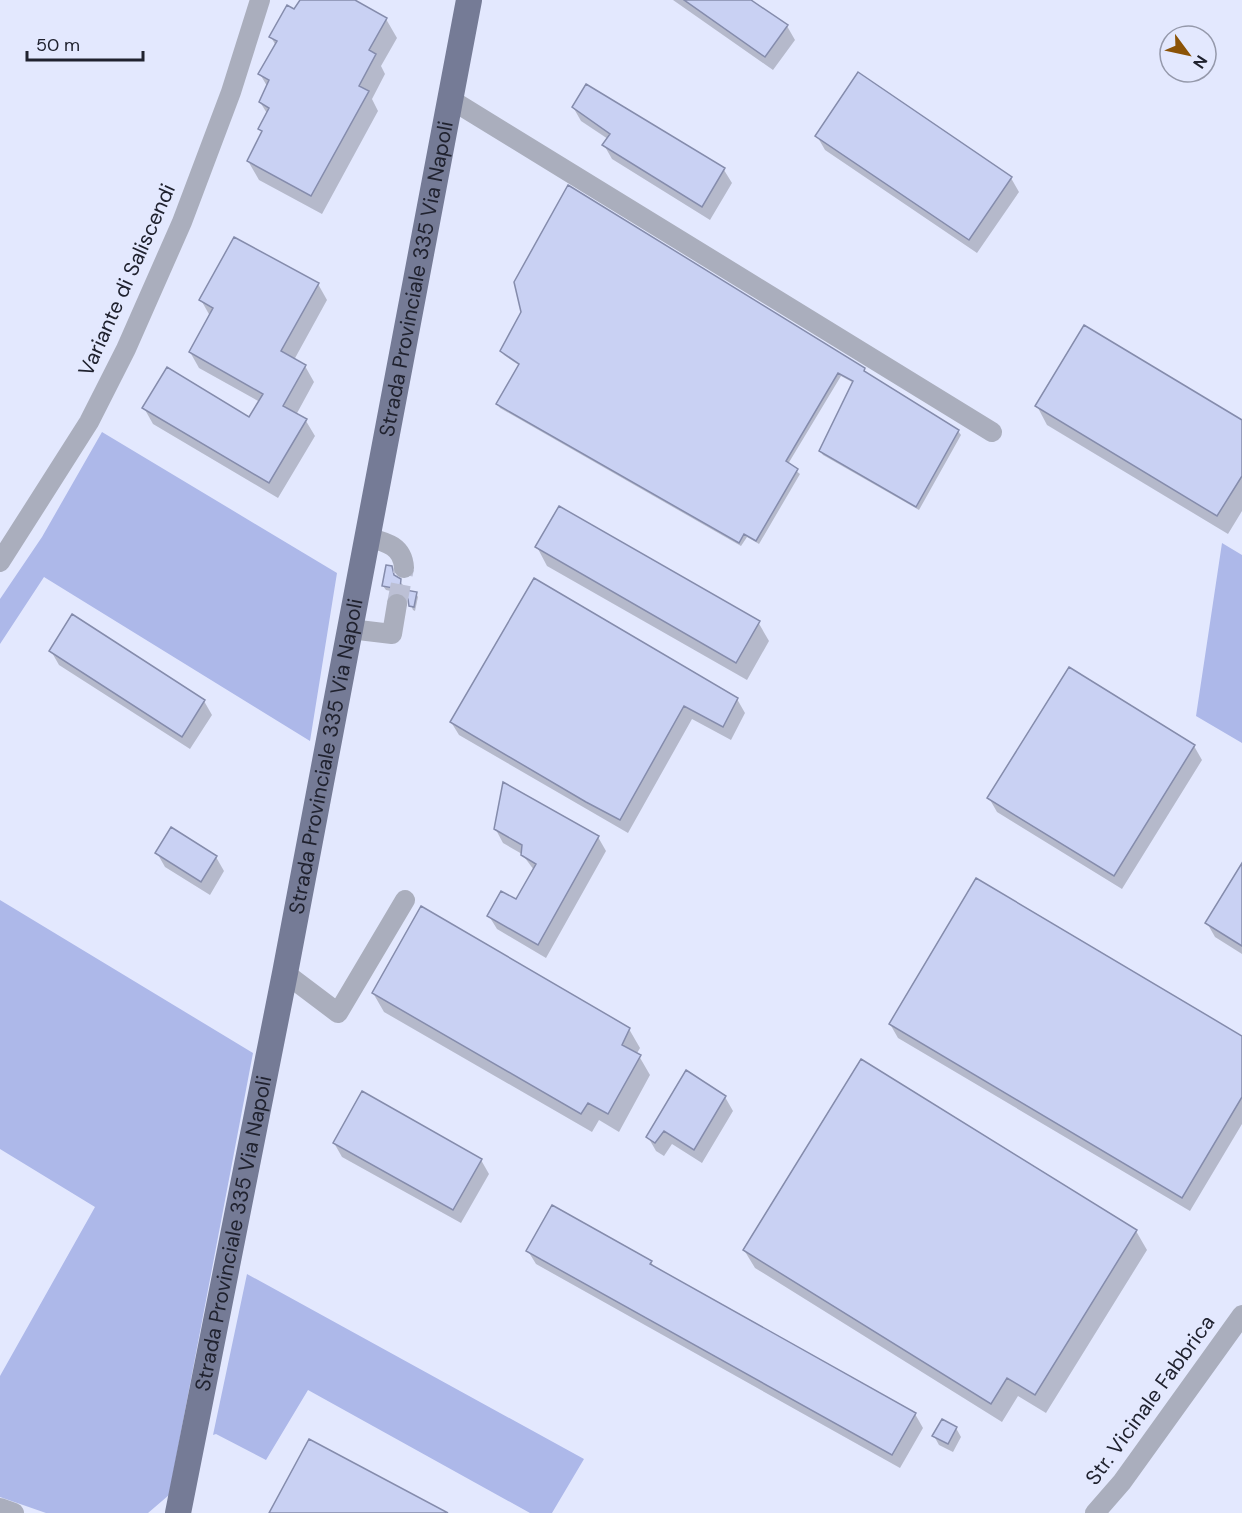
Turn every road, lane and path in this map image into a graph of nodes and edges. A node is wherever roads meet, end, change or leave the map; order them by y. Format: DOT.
graph roads {
  1 [pos="260,0"];
  2 [pos="469,0"];
  3 [pos="450,99"];
  4 [pos="992,432"];
  5 [pos="367,537"];
  6 [pos="0,562"];
  7 [pos="404,568"];
  8 [pos="397,604"];
  9 [pos="350,630"];
  10 [pos="405,900"];
  11 [pos="285,974"];
  12 [pos="1242,1315"];
  13 [pos="0,1508"];
  14 [pos="174,1508"];
  15 [pos="14,1513"];
  16 [pos="1095,1513"];
  1 -- 6 [label="street, Variante di Saliscendi"];
  2 -- 3 [label="main road, Strada Provinciale 335 Via Napoli"];
  3 -- 4 [label="street"];
  3 -- 5 [label="main road, Strada Provinciale 335 Via Napoli"];
  5 -- 7 [label="street"];
  5 -- 9 [label="main road, Strada Provinciale 335 Via Napoli"];
  8 -- 9 [label="street"];
  9 -- 11 [label="main road, Strada Provinciale 335 Via Napoli"];
  10 -- 11 [label="street"];
  11 -- 14 [label="main road, Strada Provinciale 335 Via Napoli"];
  12 -- 16 [label="street, Str. Vicinale Fabbrica"];
  13 -- 15 [label="street"];
}
